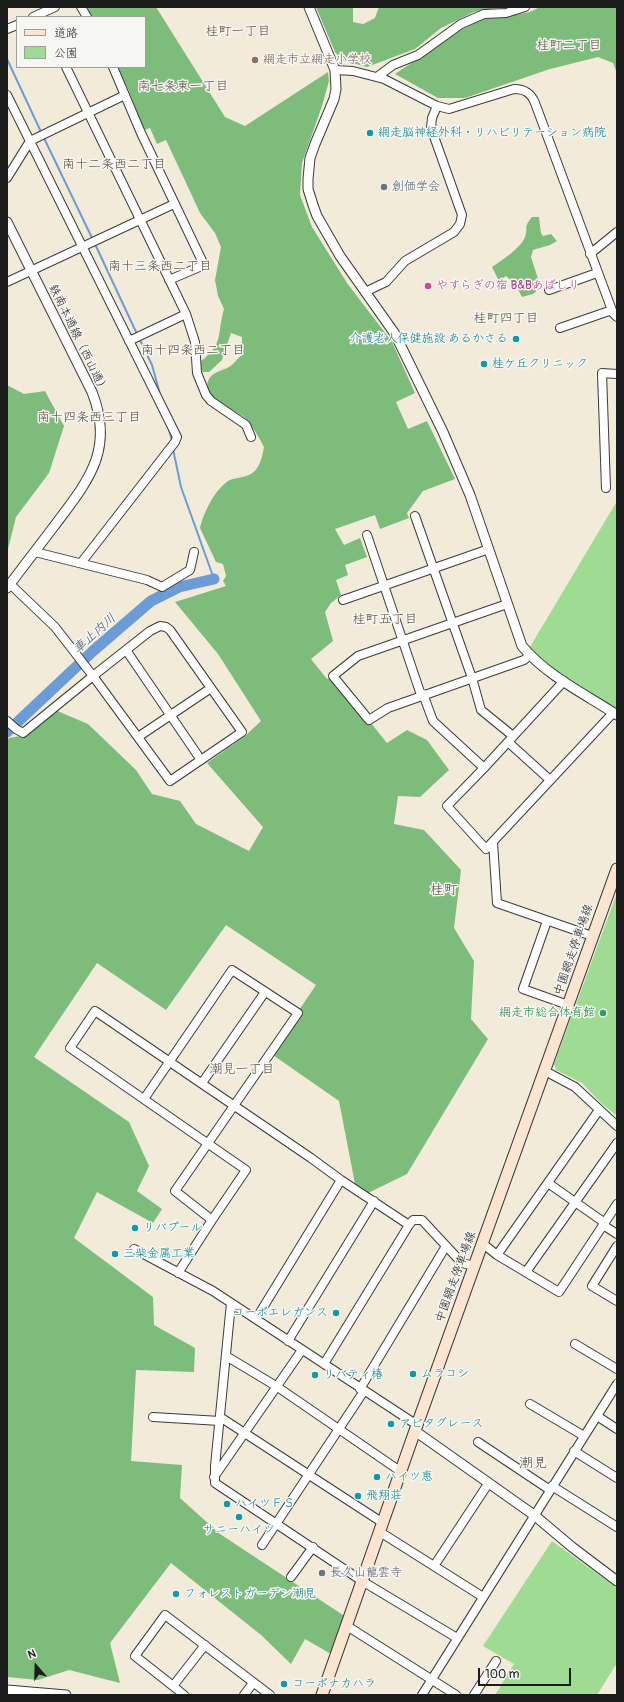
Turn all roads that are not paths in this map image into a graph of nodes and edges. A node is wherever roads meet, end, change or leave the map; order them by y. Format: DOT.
graph roads {
  1 [pos="55,7"];
  2 [pos="81,7"];
  3 [pos="309,7"];
  4 [pos="525,7"];
  5 [pos="484,11"];
  6 [pos="38,14"];
  7 [pos="86,16"];
  8 [pos="66,68"];
  9 [pos="113,68"];
  10 [pos="335,70"];
  11 [pos="376,76"];
  12 [pos="7,95"];
  13 [pos="125,95"];
  14 [pos="437,106"];
  15 [pos="88,113"];
  16 [pos="30,141"];
  17 [pos="7,178"];
  18 [pos="174,204"];
  19 [pos="140,220"];
  20 [pos="7,222"];
  21 [pos="617,232"];
  22 [pos="82,247"];
  23 [pos="590,254"];
  24 [pos="32,271"];
  25 [pos="598,273"];
  26 [pos="169,280"];
  27 [pos="7,282"];
  28 [pos="549,290"];
  29 [pos="365,292"];
  30 [pos="186,314"];
  31 [pos="614,314"];
  32 [pos="560,328"];
  33 [pos="129,341"];
  34 [pos="617,374"];
  35 [pos="250,437"];
  36 [pos="606,488"];
  37 [pos="415,516"];
  38 [pos="366,535"];
  39 [pos="489,549"];
  40 [pos="35,552"];
  41 [pos="194,552"];
  42 [pos="81,563"];
  43 [pos="433,569"];
  44 [pos="9,586"];
  45 [pos="384,586"];
  46 [pos="343,600"];
  47 [pos="507,604"];
  48 [pos="452,623"];
  49 [pos="402,640"];
  50 [pos="126,650"];
  51 [pos="530,655"];
  52 [pos="93,676"];
  53 [pos="472,678"];
  54 [pos="564,681"];
  55 [pos="211,688"];
  56 [pos="422,695"];
  57 [pos="615,714"];
  58 [pos="170,715"];
  59 [pos="11,725"];
  60 [pos="138,737"];
  61 [pos="511,739"];
  62 [pos="200,760"];
  63 [pos="484,768"];
  64 [pos="550,780"];
  65 [pos="493,842"];
  66 [pos="617,869"];
  67 [pos="547,921"];
  68 [pos="592,936"];
  69 [pos="265,992"];
  70 [pos="568,1005"];
  71 [pos="169,1061"];
  72 [pos="545,1071"];
  73 [pos="202,1083"];
  74 [pos="144,1099"];
  75 [pos="234,1106"];
  76 [pos="599,1110"];
  77 [pos="617,1126"];
  78 [pos="208,1143"];
  79 [pos="617,1143"];
  80 [pos="341,1180"];
  81 [pos="548,1183"];
  82 [pos="374,1201"];
  83 [pos="575,1202"];
  84 [pos="617,1204"];
  85 [pos="212,1220"];
  86 [pos="604,1224"];
  87 [pos="409,1225"];
  88 [pos="617,1234"];
  89 [pos="482,1243"];
  90 [pos="446,1246"];
  91 [pos="617,1246"];
  92 [pos="134,1249"];
  93 [pos="497,1255"];
  94 [pos="474,1266"];
  95 [pos="526,1272"];
  96 [pos="178,1273"];
  97 [pos="617,1301"];
  98 [pos="231,1303"];
  99 [pos="256,1319"];
  100 [pos="288,1341"];
  101 [pos="575,1344"];
  102 [pos="302,1350"];
  103 [pos="226,1356"];
  104 [pos="324,1364"];
  105 [pos="617,1369"];
  106 [pos="617,1384"];
  107 [pos="276,1386"];
  108 [pos="362,1390"];
  109 [pos="530,1404"];
  110 [pos="597,1416"];
  111 [pos="153,1418"];
  112 [pos="220,1419"];
  113 [pos="416,1428"];
  114 [pos="339,1429"];
  115 [pos="617,1429"];
  116 [pos="246,1433"];
  117 [pos="584,1436"];
  118 [pos="478,1442"];
  119 [pos="574,1451"];
  120 [pos="400,1472"];
  121 [pos="309,1476"];
  122 [pos="214,1478"];
  123 [pos="617,1478"];
  124 [pos="488,1484"];
  125 [pos="551,1488"];
  126 [pos="534,1515"];
  127 [pos="277,1523"];
  128 [pos="381,1527"];
  129 [pos="617,1527"];
  130 [pos="262,1545"];
  131 [pos="313,1548"];
  132 [pos="434,1566"];
  133 [pos="291,1577"];
  134 [pos="362,1581"];
  135 [pos="617,1581"];
  136 [pos="483,1597"];
  137 [pos="347,1626"];
  138 [pos="457,1638"];
  139 [pos="205,1645"];
  140 [pos="496,1660"];
  141 [pos="431,1680"];
  142 [pos="253,1683"];
  143 [pos="173,1686"];
  144 [pos="7,1690"];
  145 [pos="66,1695"];
  146 [pos="184,1695"];
  147 [pos="244,1695"];
  148 [pos="270,1695"];
  149 [pos="322,1695"];
  150 [pos="422,1695"];
  151 [pos="456,1695"];
  152 [pos="474,1695"];
  1 -- 6 [label="street"];
  2 -- 7 [label="street"];
  3 -- 10 [label="street"];
  4 -- 5 [label="street"];
  5 -- 11 [label="street"];
  8 -- 15 [label="street"];
  9 -- 13 [label="street"];
  10 -- 11 [label="street"];
  10 -- 29 [label="street"];
  11 -- 14 [label="street"];
  12 -- 16 [label="street"];
  13 -- 15 [label="street"];
  13 -- 18 [label="street"];
  14 -- 23 [label="street"];
  14 -- 29 [label="street"];
  15 -- 16 [label="street"];
  15 -- 19 [label="street"];
  16 -- 17 [label="street"];
  16 -- 22 [label="street"];
  18 -- 19 [label="street"];
  18 -- 26 [label="street"];
  19 -- 22 [label="street"];
  19 -- 26 [label="street"];
  20 -- 24 [label="street, 鉄南本通線（西山通）"];
  21 -- 23 [label="street"];
  22 -- 24 [label="street"];
  22 -- 33 [label="street"];
  23 -- 25 [label="street"];
  24 -- 27 [label="street"];
  24 -- 40 [label="street, 鉄南本通線（西山通）"];
  25 -- 28 [label="street"];
  25 -- 31 [label="street"];
  26 -- 30 [label="street"];
  29 -- 39 [label="street"];
  30 -- 33 [label="street"];
  30 -- 35 [label="street"];
  31 -- 32 [label="street"];
  33 -- 42 [label="street"];
  34 -- 36 [label="street"];
  37 -- 43 [label="street"];
  38 -- 45 [label="street"];
  39 -- 43 [label="street"];
  39 -- 47 [label="street"];
  40 -- 42 [label="street"];
  40 -- 44 [label="street, 鉄南本通線（西山通）"];
  41 -- 42 [label="street"];
  43 -- 45 [label="street"];
  43 -- 48 [label="street"];
  44 -- 52 [label="street"];
  45 -- 46 [label="street"];
  45 -- 49 [label="street"];
  47 -- 48 [label="street"];
  47 -- 51 [label="street"];
  48 -- 49 [label="street"];
  48 -- 53 [label="street"];
  49 -- 56 [label="street"];
  49 -- 56 [label="street"];
  50 -- 52 [label="street"];
  50 -- 55 [label="street"];
  50 -- 58 [label="street"];
  51 -- 53 [label="street"];
  51 -- 54 [label="street"];
  52 -- 59 [label="street"];
  52 -- 60 [label="street"];
  53 -- 56 [label="street"];
  53 -- 61 [label="street"];
  54 -- 57 [label="street"];
  54 -- 61 [label="street"];
  55 -- 58 [label="street"];
  55 -- 62 [label="street"];
  56 -- 63 [label="street"];
  57 -- 64 [label="street"];
  58 -- 60 [label="street"];
  58 -- 62 [label="street"];
  60 -- 62 [label="street"];
  61 -- 63 [label="street"];
  61 -- 64 [label="street"];
  63 -- 65 [label="street"];
  64 -- 65 [label="street"];
  65 -- 67 [label="street"];
  66 -- 68 [label="main road, 中園網走停車場線"];
  67 -- 68 [label="street"];
  67 -- 70 [label="street"];
  68 -- 70 [label="main road, 中園網走停車場線"];
  69 -- 71 [label="street"];
  69 -- 73 [label="street"];
  69 -- 75 [label="street"];
  70 -- 72 [label="main road, 中園網走停車場線"];
  71 -- 73 [label="street"];
  71 -- 74 [label="street"];
  71 -- 74 [label="street"];
  72 -- 76 [label="street"];
  72 -- 89 [label="main road, 中園網走停車場線"];
  73 -- 75 [label="street"];
  74 -- 78 [label="street"];
  75 -- 78 [label="street"];
  75 -- 80 [label="street"];
  76 -- 77 [label="street"];
  76 -- 81 [label="street"];
  78 -- 85 [label="street"];
  78 -- 85 [label="street"];
  79 -- 83 [label="street"];
  80 -- 82 [label="street"];
  80 -- 99 [label="street"];
  81 -- 83 [label="street"];
  81 -- 93 [label="street"];
  82 -- 87 [label="street"];
  82 -- 100 [label="street"];
  83 -- 86 [label="street"];
  83 -- 95 [label="street"];
  84 -- 86 [label="street"];
  85 -- 96 [label="street"];
  86 -- 88 [label="street"];
  86 -- 95 [label="street"];
  87 -- 90 [label="street"];
  87 -- 104 [label="street"];
  89 -- 93 [label="street"];
  89 -- 94 [label="main road, 中園網走停車場線"];
  90 -- 94 [label="street"];
  90 -- 108 [label="street"];
  91 -- 97 [label="street"];
  92 -- 96 [label="street"];
  93 -- 95 [label="street"];
  94 -- 113 [label="main road, 中園網走停車場線"];
  96 -- 98 [label="street"];
  98 -- 99 [label="street"];
  98 -- 103 [label="street"];
  99 -- 100 [label="street"];
  100 -- 102 [label="street"];
  101 -- 105 [label="street"];
  102 -- 104 [label="street"];
  102 -- 107 [label="street"];
  103 -- 107 [label="street"];
  103 -- 112 [label="street"];
  104 -- 108 [label="street"];
  106 -- 110 [label="street"];
  107 -- 114 [label="street"];
  107 -- 116 [label="street"];
  108 -- 113 [label="street"];
  108 -- 114 [label="street"];
  109 -- 117 [label="street"];
  110 -- 115 [label="street"];
  110 -- 117 [label="street"];
  111 -- 112 [label="street"];
  112 -- 116 [label="street"];
  112 -- 122 [label="street"];
  113 -- 120 [label="main road, 中園網走停車場線"];
  113 -- 124 [label="street"];
  114 -- 120 [label="street"];
  114 -- 121 [label="street"];
  116 -- 121 [label="street"];
  116 -- 122 [label="street"];
  117 -- 119 [label="street"];
  118 -- 125 [label="street"];
  119 -- 123 [label="street"];
  119 -- 125 [label="street"];
  120 -- 128 [label="main road, 中園網走停車場線"];
  121 -- 127 [label="street"];
  121 -- 128 [label="street"];
  122 -- 127 [label="street"];
  124 -- 126 [label="street"];
  124 -- 132 [label="street"];
  125 -- 126 [label="street"];
  125 -- 129 [label="street"];
  126 -- 135 [label="street"];
  126 -- 136 [label="street"];
  127 -- 130 [label="street"];
  127 -- 131 [label="street"];
  128 -- 132 [label="street"];
  128 -- 134 [label="main road, 中園網走停車場線"];
  131 -- 133 [label="street"];
  131 -- 134 [label="street"];
  132 -- 136 [label="street"];
  134 -- 137 [label="main road, 中園網走停車場線"];
  134 -- 138 [label="street"];
  136 -- 138 [label="street"];
  137 -- 141 [label="street"];
  137 -- 149 [label="main road, 中園網走停車場線"];
  138 -- 141 [label="street"];
  139 -- 142 [label="street"];
  139 -- 143 [label="street"];
  139 -- 143 [label="street"];
  140 -- 152 [label="street"];
  141 -- 150 [label="street"];
  141 -- 151 [label="street"];
  142 -- 147 [label="street"];
  142 -- 148 [label="street"];
  143 -- 146 [label="street"];
  144 -- 145 [label="street"];
}
